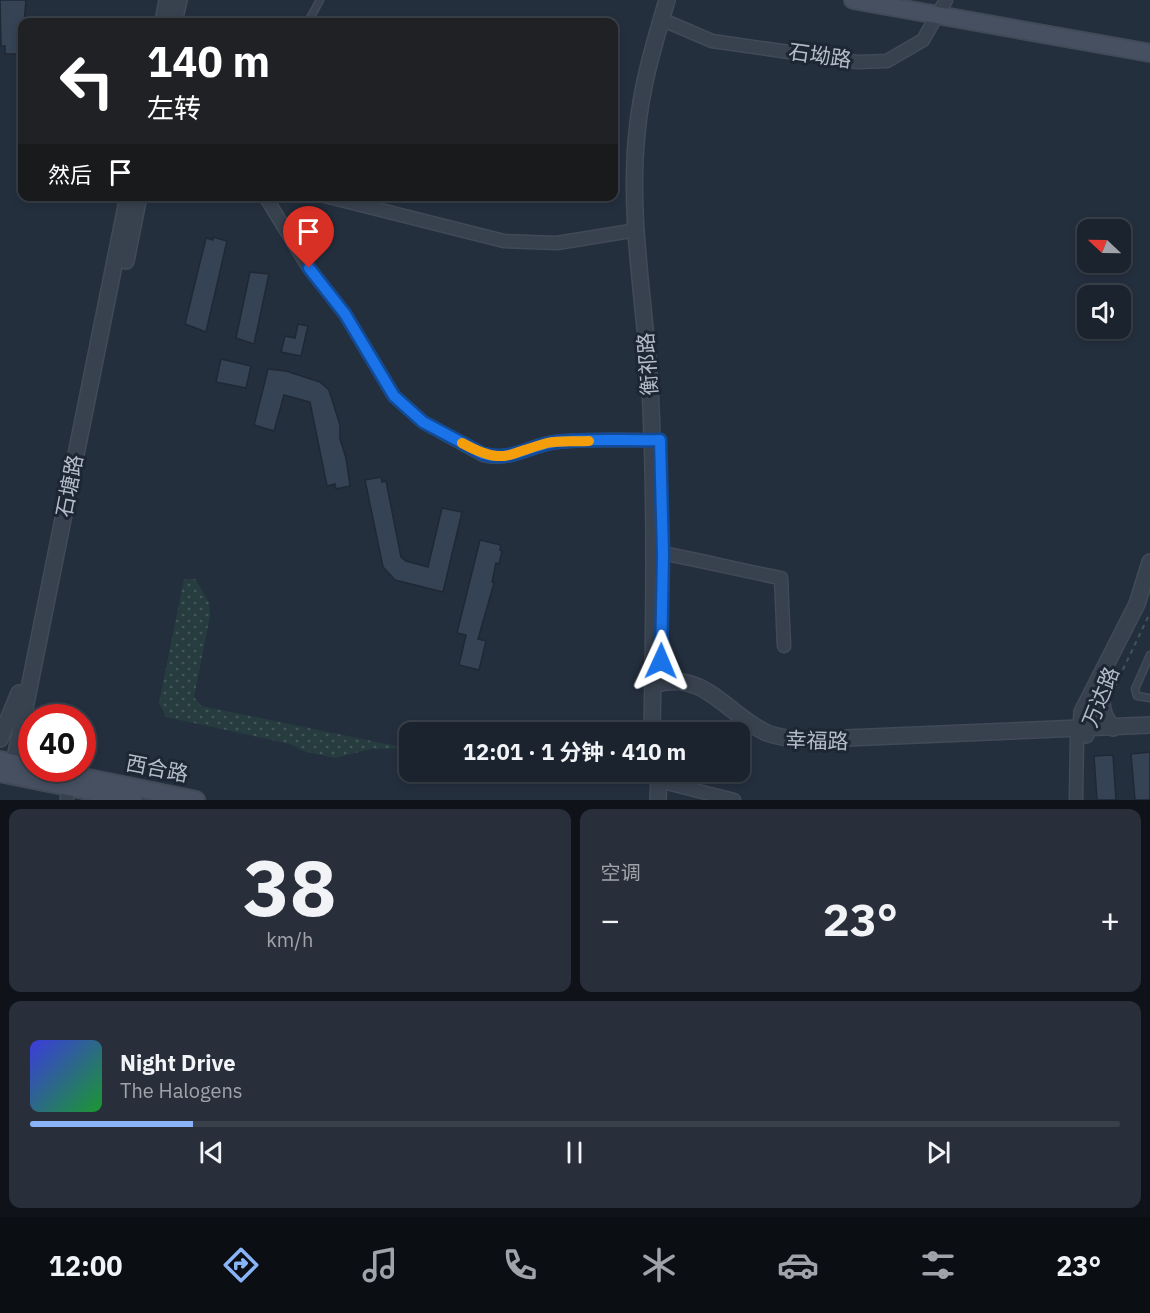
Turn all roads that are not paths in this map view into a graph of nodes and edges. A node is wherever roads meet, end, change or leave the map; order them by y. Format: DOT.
graph roads {
  1 [pos="168,0"];
  2 [pos="179,0"];
  3 [pos="320,0"];
  4 [pos="667,0"];
  5 [pos="677,0"];
  6 [pos="853,0"];
  7 [pos="910,0"];
  8 [pos="941,7"];
  9 [pos="164,18"];
  10 [pos="175,18"];
  11 [pos="310,18"];
  12 [pos="670,23"];
  13 [pos="1150,41"];
  14 [pos="1150,53"];
  15 [pos="127,201"];
  16 [pos="138,201"];
  17 [pos="268,201"];
  18 [pos="345,201"];
  19 [pos="638,230"];
  20 [pos="656,440"];
  21 [pos="659,553"];
  22 [pos="1150,562"];
  23 [pos="1150,584"];
  24 [pos="42,625"];
  25 [pos="784,646"];
  26 [pos="1150,656"];
  27 [pos="658,686"];
  28 [pos="1107,691"];
  29 [pos="1150,698"];
  30 [pos="36,704"];
  31 [pos="1082,712"];
  32 [pos="653,722"];
  33 [pos="660,722"];
  34 [pos="1150,725"];
  35 [pos="1113,728"];
  36 [pos="1061,730"];
  37 [pos="1150,730"];
  38 [pos="1083,732"];
  39 [pos="0,740"];
  40 [pos="17,768"];
  41 [pos="654,782"];
  42 [pos="657,782"];
  43 [pos="680,782"];
  44 [pos="67,793"];
  45 [pos="133,800"];
  46 [pos="196,800"];
  47 [pos="650,800"];
  48 [pos="658,800"];
  49 [pos="734,800"];
  50 [pos="1076,800"];
  1 -- 9 [label="street"];
  2 -- 10 [label="street"];
  3 -- 11 [label="lane"];
  4 -- 19 [label="street, 衡祁路"];
  5 -- 12 [label="street, 衡祁路"];
  6 -- 8 [label="main road"];
  7 -- 8 [label="main road"];
  8 -- 12 [label="street, 石坳路"];
  8 -- 13 [label="main road"];
  8 -- 14 [label="main road"];
  12 -- 20 [label="street, 衡祁路"];
  15 -- 24 [label="street, 石塘路"];
  16 -- 30 [label="street, 石塘路"];
  17 -- 20 [label="street"];
  18 -- 19 [label="street"];
  19 -- 20 [label="street, 衡祁路"];
  20 -- 21 [label="street, 衡祁路"];
  21 -- 25 [label="street"];
  21 -- 27 [label="street, 衡祁路"];
  22 -- 31 [label="street, 万达路"];
  23 -- 28 [label="street, 万达路"];
  24 -- 39 [label="street"];
  24 -- 40 [label="street, 石塘路"];
  26 -- 29 [label="lane"];
  27 -- 32 [label="street, 衡祁路"];
  27 -- 33 [label="street, 衡祁路"];
  27 -- 36 [label="street, 幸福路"];
  27 -- 38 [label="street, 幸福路"];
  28 -- 35 [label="street"];
  28 -- 38 [label="street, 万达路"];
  31 -- 36 [label="street"];
  31 -- 38 [label="street, 万达路"];
  34 -- 35 [label="street, 幸福路"];
  35 -- 38 [label="street, 幸福路"];
  36 -- 38 [label="street, 幸福路"];
  37 -- 38 [label="street, 幸福路"];
  38 -- 50 [label="street"];
  40 -- 44 [label="main road, 西合路"];
  40 -- 46 [label="main road, 西合路"];
  41 -- 47 [label="street"];
  42 -- 48 [label="street"];
  43 -- 49 [label="street"];
  44 -- 45 [label="main road, 西合路"];
}
